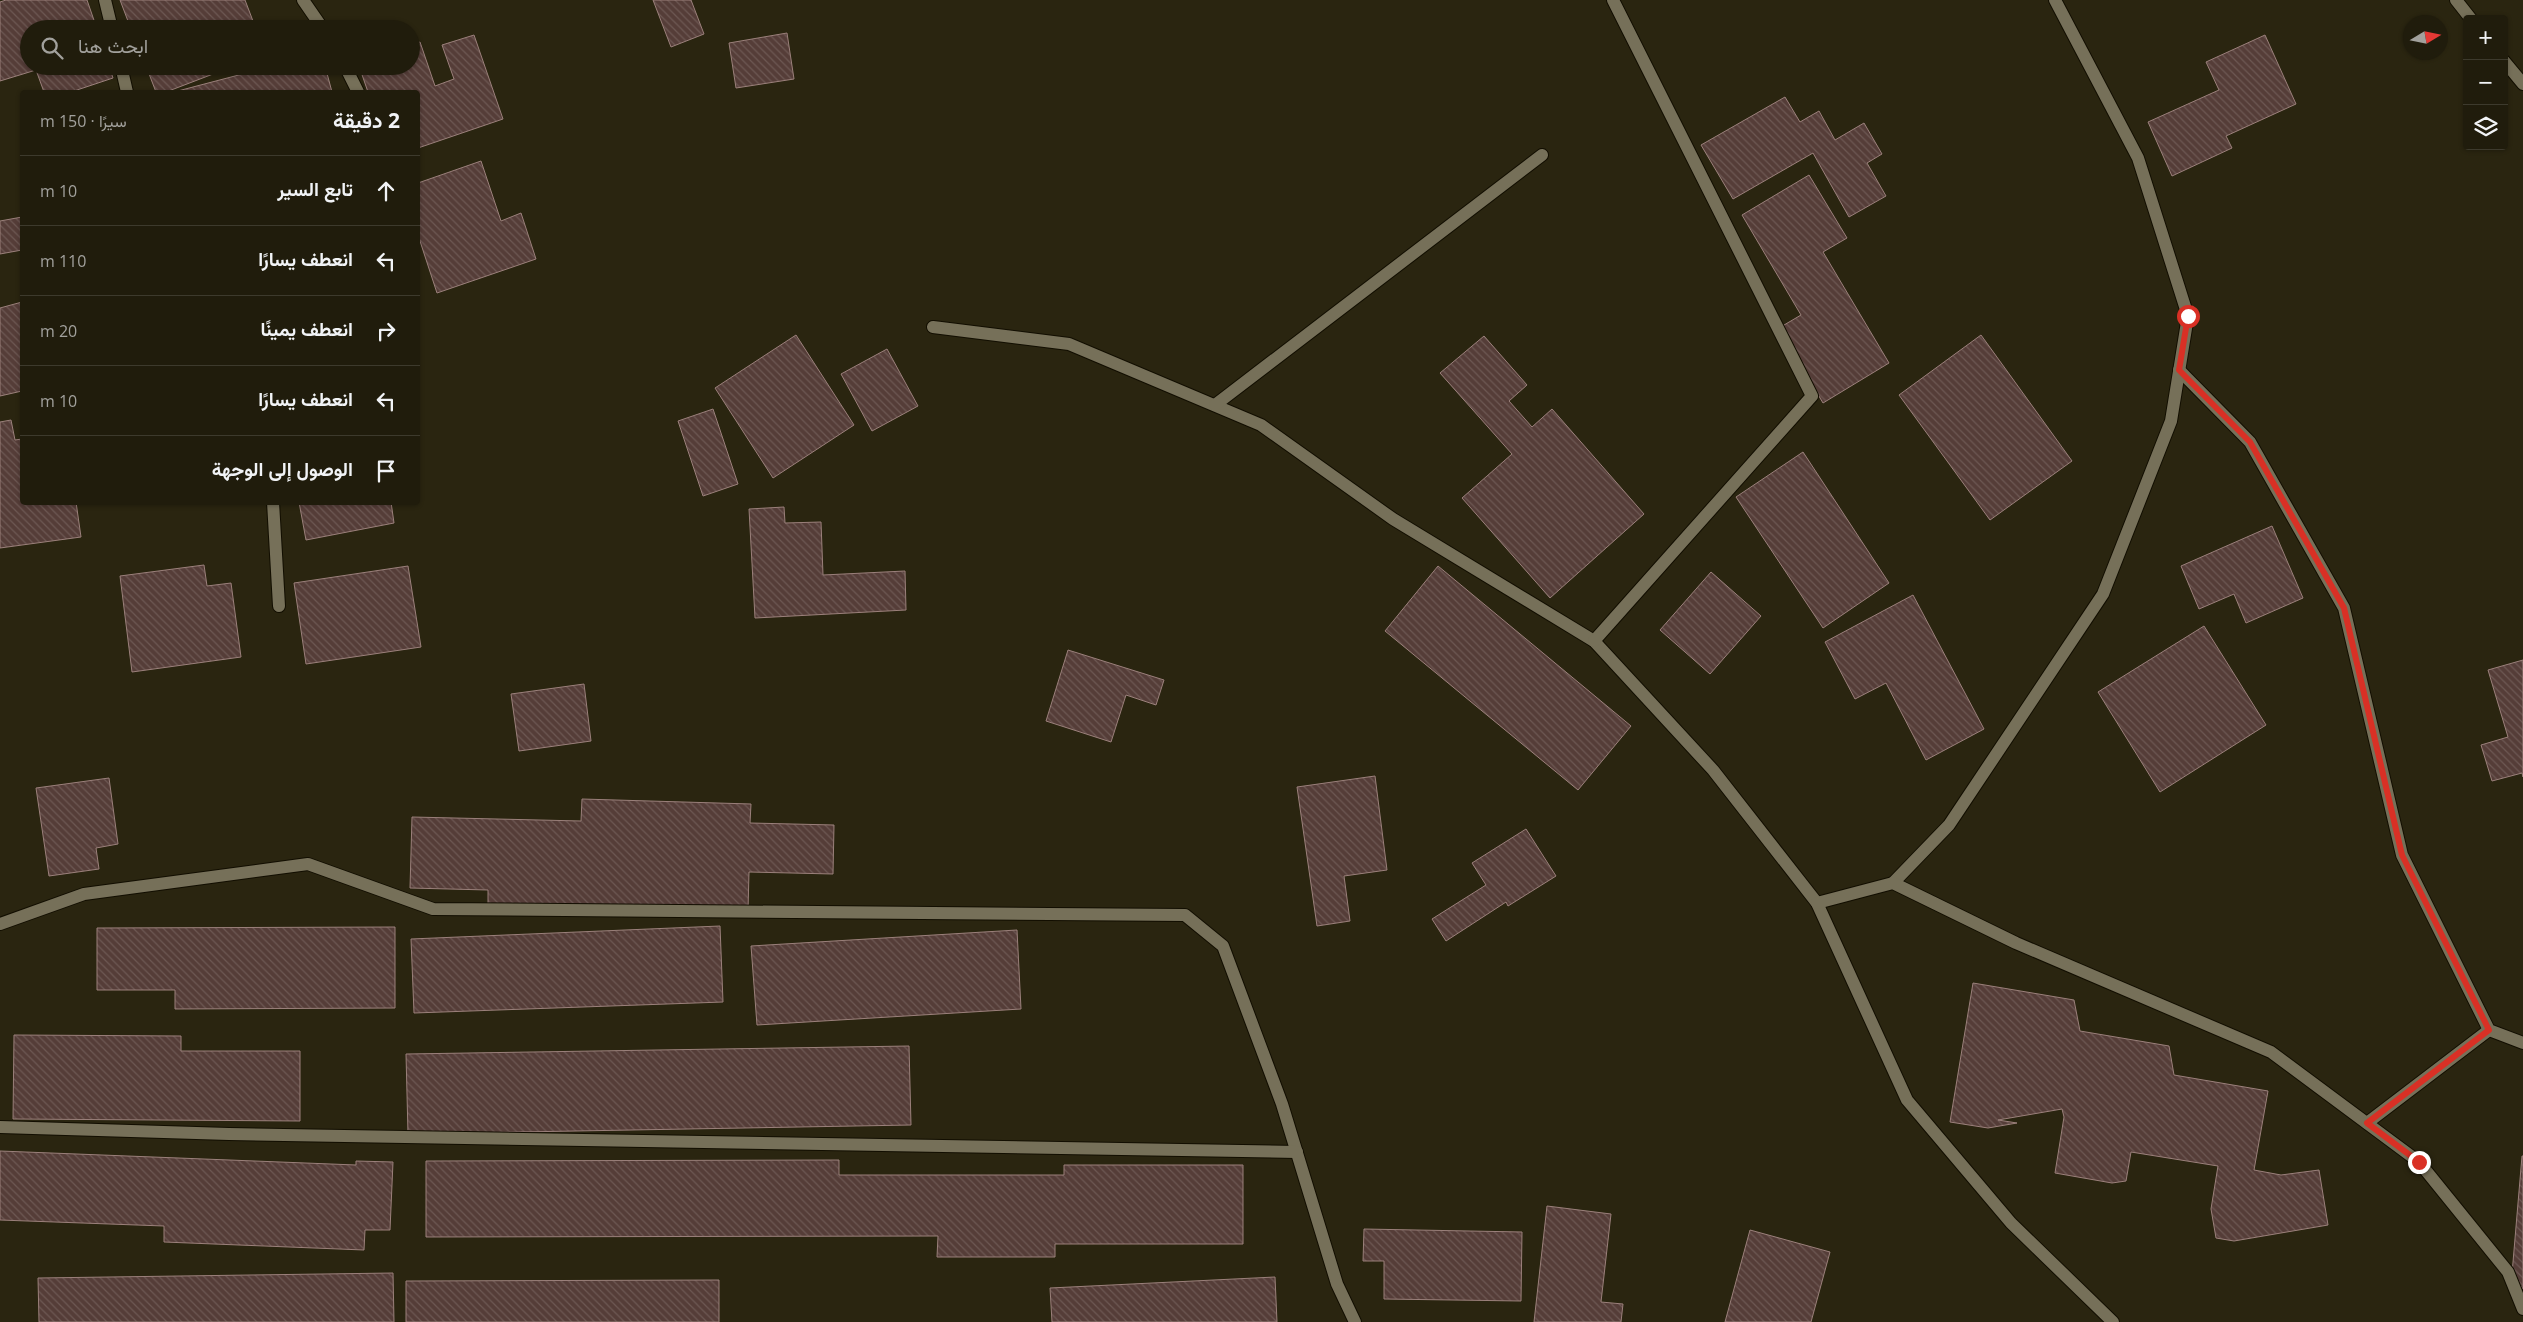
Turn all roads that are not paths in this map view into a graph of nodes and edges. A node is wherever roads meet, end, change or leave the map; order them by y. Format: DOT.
graph roads {
  1 [pos="105,0"];
  2 [pos="303,0"];
  3 [pos="1613,0"];
  4 [pos="2055,0"];
  5 [pos="2456,0"];
  6 [pos="2468,15"];
  7 [pos="110,20"];
  8 [pos="317,20"];
  9 [pos="2508,65"];
  10 [pos="123,75"];
  11 [pos="350,75"];
  12 [pos="2523,84"];
  13 [pos="127,90"];
  14 [pos="357,90"];
  15 [pos="1542,155"];
  16 [pos="933,327"];
  17 [pos="2179,370"];
  18 [pos="1215,406"];
  19 [pos="273,505"];
  20 [pos="279,606"];
  21 [pos="1594,641"];
  22 [pos="1893,883"];
  23 [pos="1817,903"];
  24 [pos="0,924"];
  25 [pos="2489,1030"];
  26 [pos="2523,1043"];
  27 [pos="2367,1123"];
  28 [pos="0,1127"];
  29 [pos="1297,1152"];
  30 [pos="2523,1309"];
  31 [pos="1355,1322"];
  32 [pos="2113,1322"];
  1 -- 7 [label="street"];
  2 -- 8 [label="street"];
  3 -- 21 [label="street"];
  4 -- 17 [label="street"];
  5 -- 6 [label="street"];
  9 -- 12 [label="street"];
  10 -- 13 [label="street"];
  11 -- 14 [label="street"];
  15 -- 18 [label="street"];
  16 -- 18 [label="street"];
  17 -- 22 [label="street"];
  17 -- 25 [label="street"];
  18 -- 21 [label="street"];
  19 -- 20 [label="street"];
  21 -- 23 [label="street"];
  22 -- 23 [label="street"];
  22 -- 27 [label="street"];
  23 -- 32 [label="street"];
  24 -- 29 [label="street"];
  25 -- 26 [label="street"];
  25 -- 27 [label="street"];
  27 -- 30 [label="street"];
  28 -- 29 [label="street"];
  29 -- 31 [label="street"];
}
